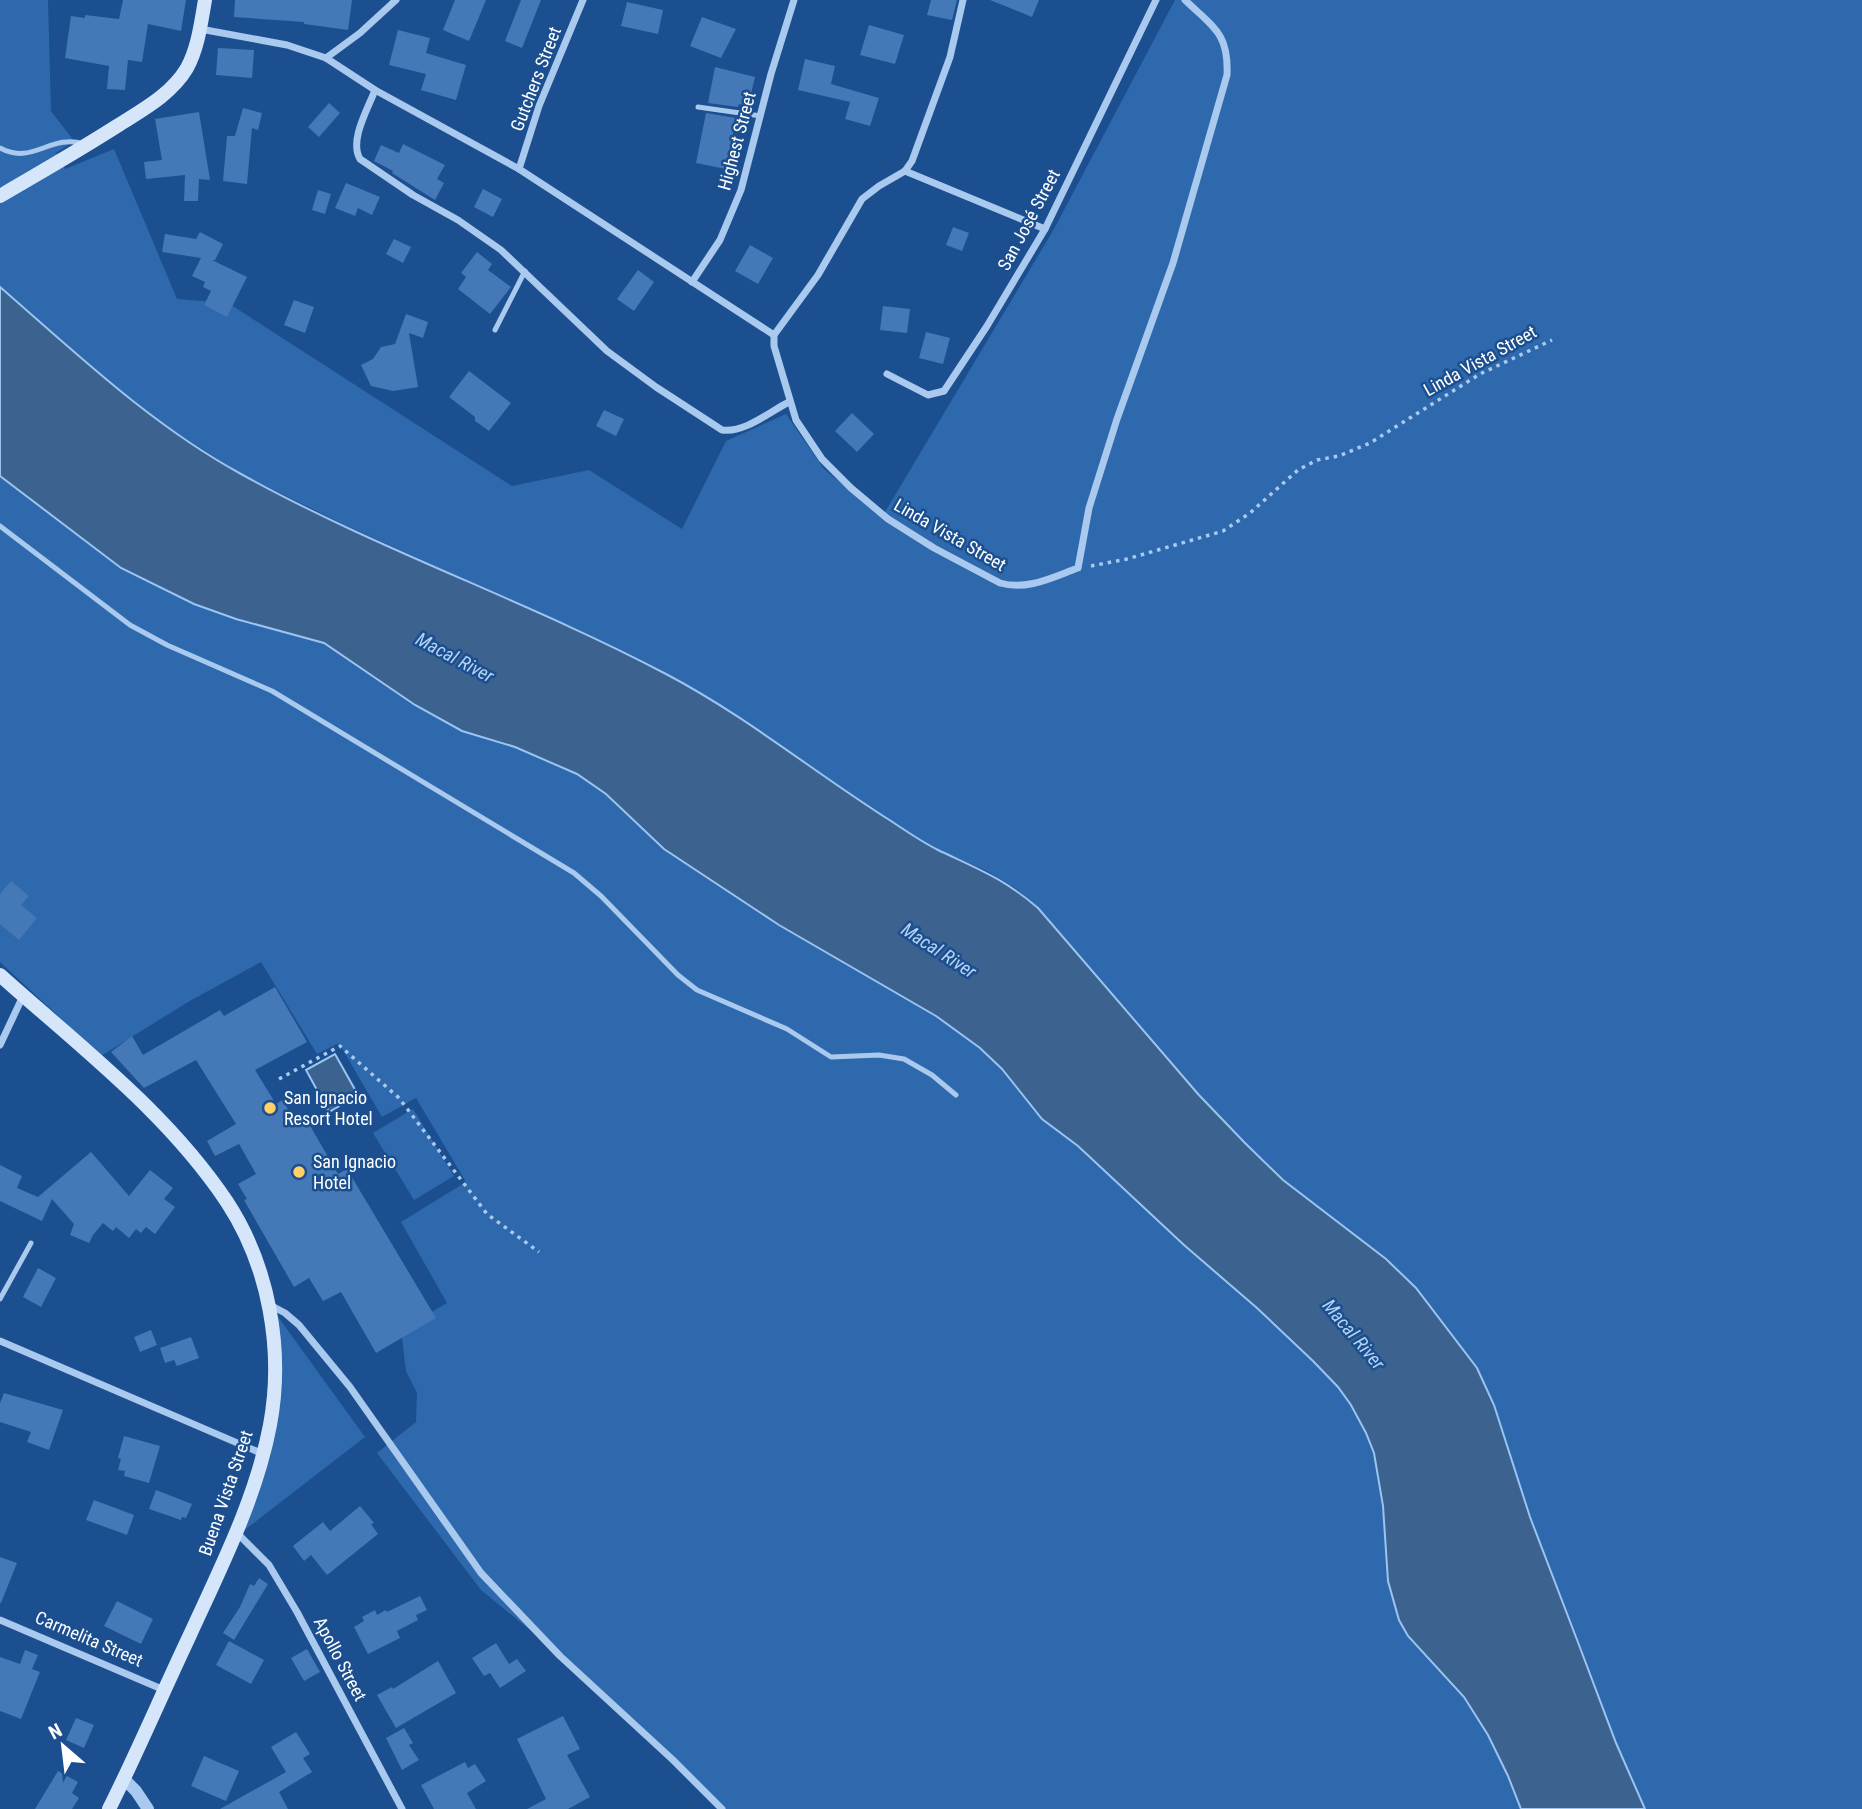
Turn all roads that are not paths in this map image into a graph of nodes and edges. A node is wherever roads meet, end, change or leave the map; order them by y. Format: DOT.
graph roads {
  1 [pos="205,0"];
  2 [pos="396,0"];
  3 [pos="583,0"];
  4 [pos="794,0"];
  5 [pos="963,0"];
  6 [pos="1156,0"];
  7 [pos="1185,0"];
  8 [pos="200,29"];
  9 [pos="326,58"];
  10 [pos="376,90"];
  11 [pos="698,107"];
  12 [pos="761,116"];
  13 [pos="87,145"];
  14 [pos="0,148"];
  15 [pos="519,169"];
  16 [pos="905,171"];
  17 [pos="0,196"];
  18 [pos="1045,229"];
  19 [pos="524,271"];
  20 [pos="692,282"];
  21 [pos="495,330"];
  22 [pos="774,335"];
  23 [pos="887,374"];
  24 [pos="789,402"];
  25 [pos="0,526"];
  26 [pos="0,975"];
  27 [pos="23,996"];
  28 [pos="0,1045"];
  29 [pos="956,1095"];
  30 [pos="31,1242"];
  31 [pos="0,1299"];
  32 [pos="269,1304"];
  33 [pos="0,1340"];
  34 [pos="263,1454"];
  35 [pos="236,1533"];
  36 [pos="0,1620"];
  37 [pos="164,1690"];
  38 [pos="124,1779"];
  39 [pos="109,1809"];
  40 [pos="148,1809"];
  41 [pos="402,1809"];
  42 [pos="722,1809"];
  1 -- 8 [label="main road"];
  2 -- 9 [label="street"];
  3 -- 15 [label="street, Gutchers Street"];
  4 -- 12 [label="street, Highest Street"];
  5 -- 16 [label="street"];
  6 -- 18 [label="street, San José Street"];
  7 -- 24 [label="street, Linda Vista Street"];
  8 -- 9 [label="street"];
  8 -- 13 [label="main road"];
  9 -- 10 [label="street"];
  10 -- 15 [label="street"];
  10 -- 19 [label="street"];
  11 -- 12 [label="lane"];
  12 -- 20 [label="street, Highest Street"];
  13 -- 14 [label="lane"];
  13 -- 17 [label="main road"];
  15 -- 20 [label="street"];
  16 -- 18 [label="street"];
  16 -- 22 [label="street"];
  18 -- 23 [label="street, San José Street"];
  19 -- 21 [label="lane"];
  19 -- 24 [label="street"];
  20 -- 22 [label="street"];
  22 -- 24 [label="street, Linda Vista Street"];
  25 -- 29 [label="lane"];
  26 -- 27 [label="main road, Buena Vista Street"];
  27 -- 28 [label="street"];
  27 -- 32 [label="main road, Buena Vista Street"];
  30 -- 31 [label="lane"];
  32 -- 34 [label="main road, Buena Vista Street"];
  32 -- 42 [label="street"];
  33 -- 34 [label="street"];
  34 -- 35 [label="main road, Buena Vista Street"];
  35 -- 37 [label="main road, Buena Vista Street"];
  35 -- 41 [label="street, Apollo Street"];
  36 -- 37 [label="street, Carmelita Street"];
  37 -- 38 [label="main road, Buena Vista Street"];
  38 -- 39 [label="main road, Buena Vista Street"];
  38 -- 40 [label="street"];
}
